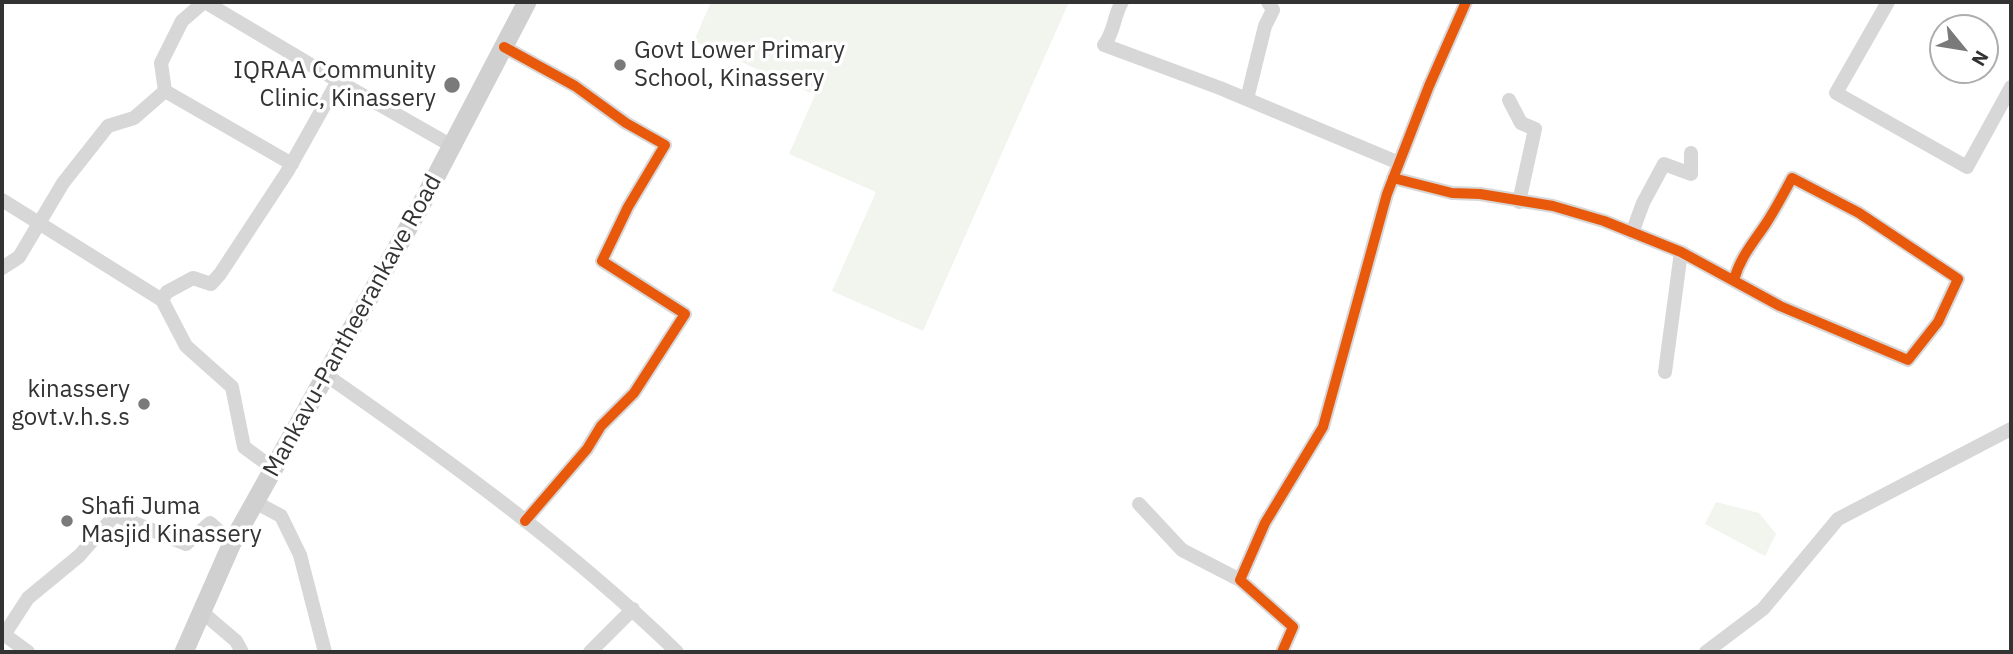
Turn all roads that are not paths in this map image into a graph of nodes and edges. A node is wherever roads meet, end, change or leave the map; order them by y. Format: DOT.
graph roads {
  1 [pos="204,2"];
  2 [pos="527,2"];
  3 [pos="1122,2"];
  4 [pos="1268,2"];
  5 [pos="1466,2"];
  6 [pos="1888,2"];
  7 [pos="504,47"];
  8 [pos="338,81"];
  9 [pos="2011,87"];
  10 [pos="165,91"];
  11 [pos="1247,99"];
  12 [pos="1509,100"];
  13 [pos="452,146"];
  14 [pos="1691,153"];
  15 [pos="1399,163"];
  16 [pos="292,164"];
  17 [pos="1393,178"];
  18 [pos="2,200"];
  19 [pos="1519,202"];
  20 [pos="40,223"];
  21 [pos="1632,233"];
  22 [pos="1681,251"];
  23 [pos="2,268"];
  24 [pos="1734,280"];
  25 [pos="162,300"];
  26 [pos="1665,372"];
  27 [pos="326,375"];
  28 [pos="2011,429"];
  29 [pos="274,469"];
  30 [pos="255,502"];
  31 [pos="1139,504"];
  32 [pos="525,521"];
  33 [pos="232,543"];
  34 [pos="1240,580"];
  35 [pos="633,609"];
  36 [pos="202,612"];
  37 [pos="3,634"];
  38 [pos="28,652"];
  39 [pos="184,652"];
  40 [pos="242,652"];
  41 [pos="325,652"];
  42 [pos="590,652"];
  43 [pos="677,652"];
  44 [pos="1282,652"];
  45 [pos="1706,652"];
  1 -- 8 [label="street"];
  1 -- 10 [label="street"];
  2 -- 7 [label="main road, Mankavu-Pantheerankave Road"];
  3 -- 11 [label="street"];
  4 -- 11 [label="street"];
  5 -- 15 [label="street"];
  6 -- 9 [label="street"];
  7 -- 13 [label="main road, Mankavu-Pantheerankave Road"];
  7 -- 32 [label="street"];
  8 -- 13 [label="street"];
  8 -- 16 [label="street"];
  10 -- 16 [label="street"];
  10 -- 20 [label="street"];
  11 -- 15 [label="street"];
  12 -- 19 [label="street"];
  13 -- 27 [label="main road, Mankavu-Pantheerankave Road"];
  14 -- 21 [label="street"];
  15 -- 17 [label="street"];
  16 -- 25 [label="street"];
  17 -- 19 [label="street"];
  17 -- 34 [label="street"];
  18 -- 20 [label="street"];
  19 -- 21 [label="street"];
  20 -- 23 [label="street"];
  20 -- 25 [label="street"];
  21 -- 22 [label="street"];
  22 -- 24 [label="street"];
  22 -- 26 [label="street"];
  24 -- 24 [label="street"];
  25 -- 29 [label="street"];
  27 -- 29 [label="main road, Mankavu-Pantheerankave Road"];
  27 -- 32 [label="street"];
  28 -- 45 [label="street"];
  29 -- 30 [label="main road, Mankavu-Pantheerankave Road"];
  30 -- 33 [label="main road, Mankavu-Pantheerankave Road"];
  30 -- 41 [label="street"];
  31 -- 34 [label="street"];
  32 -- 35 [label="street"];
  33 -- 36 [label="main road, Mankavu-Pantheerankave Road"];
  33 -- 37 [label="street"];
  34 -- 44 [label="street"];
  35 -- 42 [label="street"];
  35 -- 43 [label="street"];
  36 -- 39 [label="main road, Mankavu-Pantheerankave Road"];
  36 -- 40 [label="street"];
  37 -- 38 [label="street"];
}
